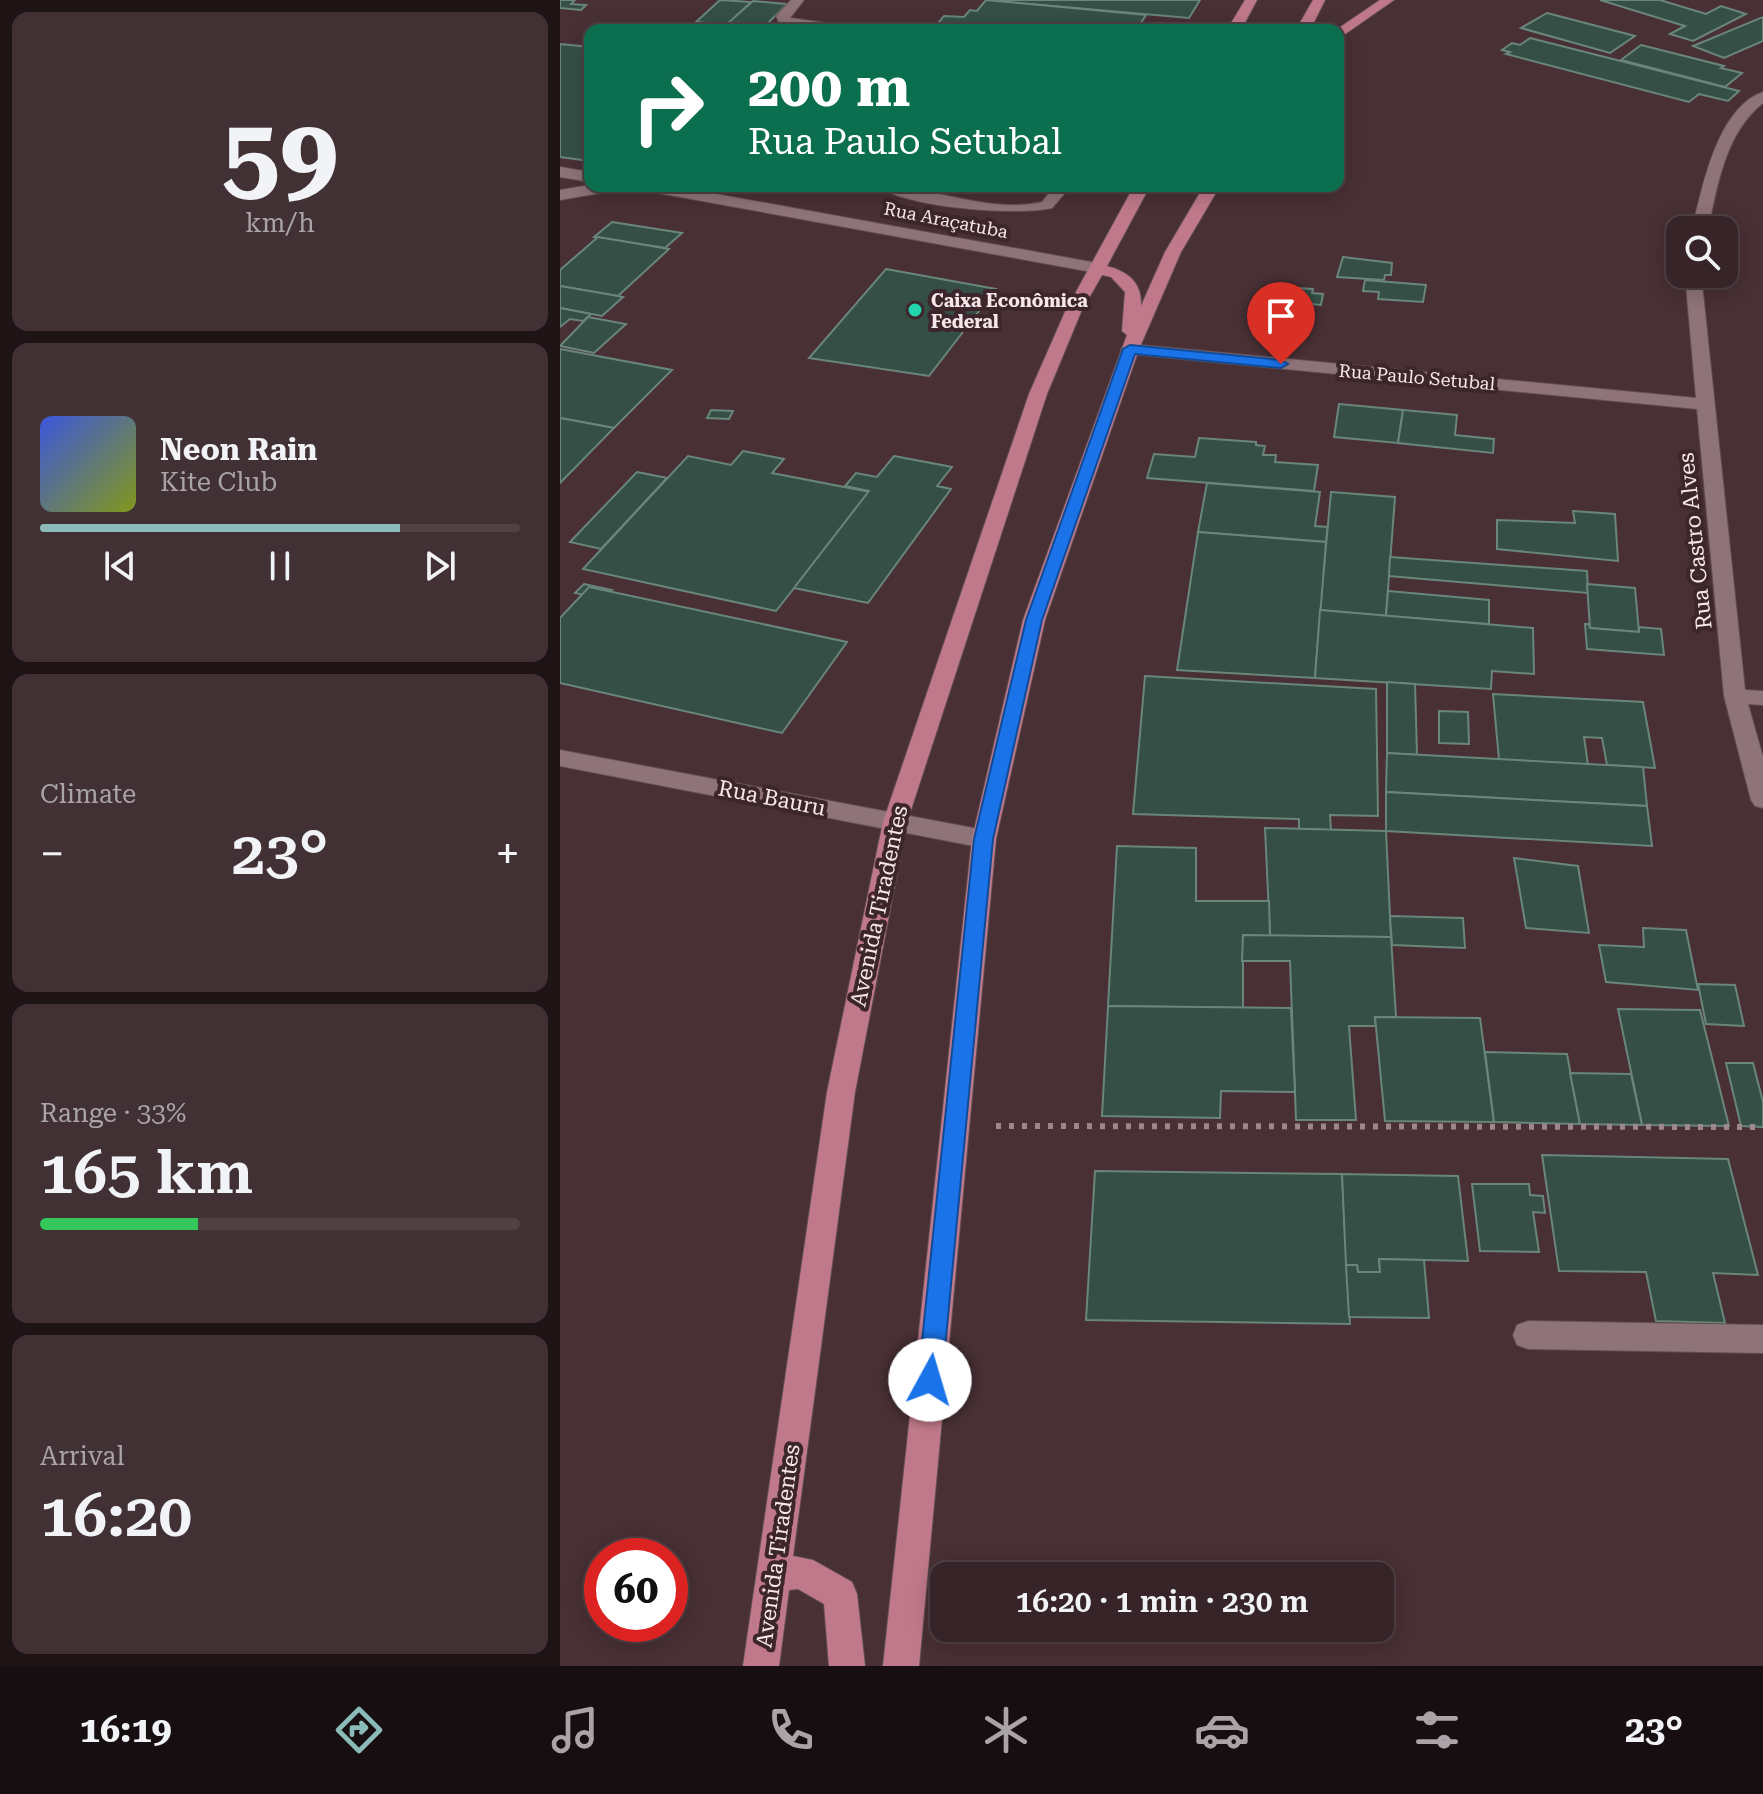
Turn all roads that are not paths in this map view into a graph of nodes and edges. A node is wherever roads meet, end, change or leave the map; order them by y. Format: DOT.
graph roads {
  1 [pos="798,0"];
  2 [pos="1251,0"];
  3 [pos="1319,0"];
  4 [pos="1388,0"];
  5 [pos="806,24"];
  6 [pos="1237,24"];
  7 [pos="1306,24"];
  8 [pos="1344,31"];
  9 [pos="1763,96"];
  10 [pos="560,172"];
  11 [pos="584,176"];
  12 [pos="584,191"];
  13 [pos="684,192"];
  14 [pos="762,192"];
  15 [pos="903,192"];
  16 [pos="1059,192"];
  17 [pos="1139,192"];
  18 [pos="1208,192"];
  19 [pos="560,195"];
  20 [pos="751,203"];
  21 [pos="1703,216"];
  22 [pos="1097,268"];
  23 [pos="1694,288"];
  24 [pos="1130,349"];
  25 [pos="1705,404"];
  26 [pos="1735,696"];
  27 [pos="1763,698"];
  28 [pos="560,758"];
  29 [pos="1763,800"];
  30 [pos="895,822"];
  31 [pos="984,839"];
  32 [pos="1528,1335"];
  33 [pos="1763,1339"];
  34 [pos="774,1574"];
  35 [pos="761,1666"];
  36 [pos="847,1666"];
  37 [pos="901,1666"];
  1 -- 5 [label="street"];
  2 -- 6 [label="main road"];
  3 -- 7 [label="main road"];
  4 -- 8 [label="main road"];
  9 -- 21 [label="street"];
  10 -- 11 [label="street"];
  12 -- 19 [label="street"];
  13 -- 20 [label="street, Rua Araçatuba"];
  14 -- 20 [label="street"];
  15 -- 16 [label="street"];
  17 -- 22 [label="main road, Avenida Tiradentes"];
  18 -- 24 [label="main road"];
  20 -- 22 [label="street, Rua Araçatuba"];
  22 -- 24 [label="main road"];
  22 -- 30 [label="main road, Avenida Tiradentes"];
  23 -- 25 [label="street, Rua Castro Alves"];
  24 -- 25 [label="street, Rua Paulo Setubal"];
  24 -- 31 [label="main road"];
  25 -- 26 [label="street, Rua Castro Alves"];
  26 -- 27 [label="street"];
  26 -- 29 [label="street, Rua Castro Alves"];
  28 -- 30 [label="street, Rua Bauru"];
  30 -- 31 [label="street, Rua Bauru"];
  30 -- 34 [label="main road, Avenida Tiradentes"];
  31 -- 37 [label="main road"];
  32 -- 33 [label="street"];
  34 -- 35 [label="main road, Avenida Tiradentes"];
  34 -- 36 [label="main road"];
}
